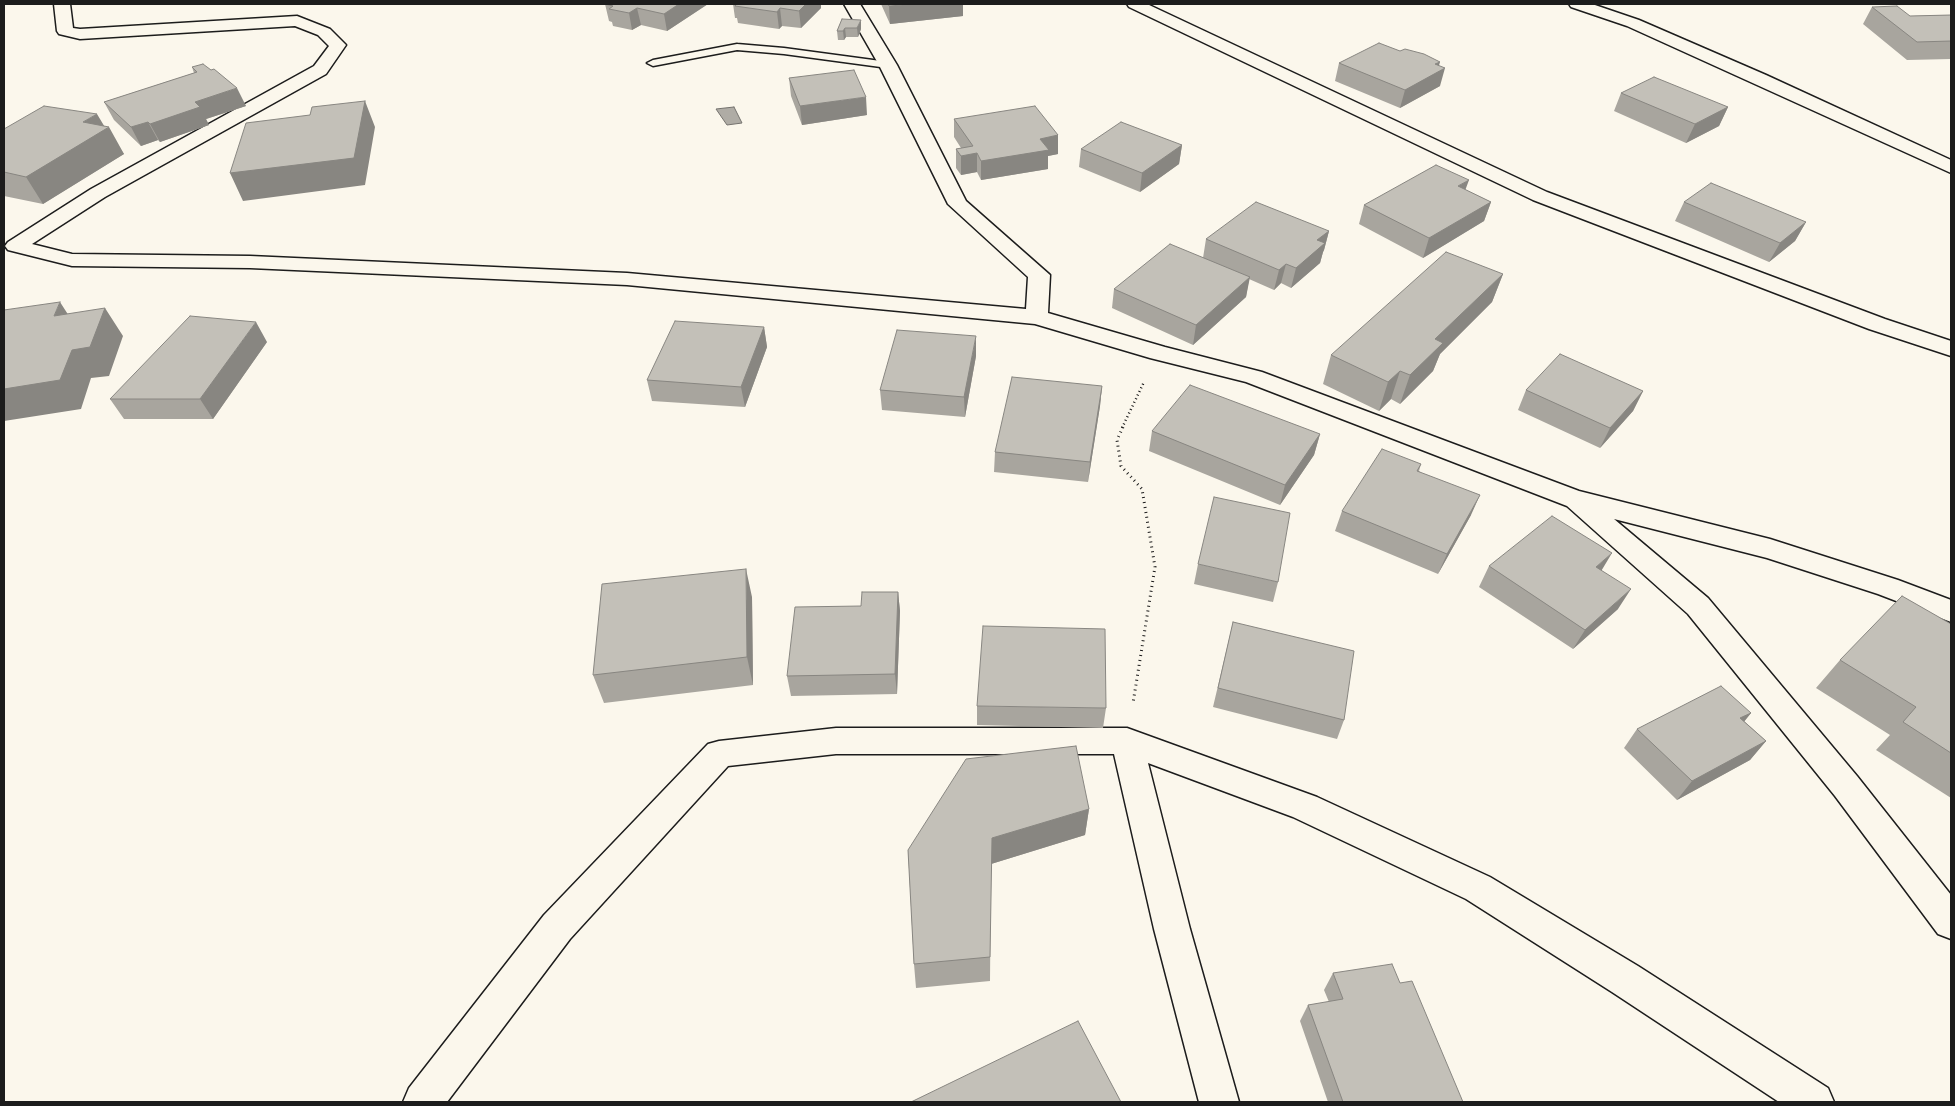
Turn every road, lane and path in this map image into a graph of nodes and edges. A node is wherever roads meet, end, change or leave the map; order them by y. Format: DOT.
graph roads {
  1 [pos="62,4"];
  2 [pos="852,4"];
  3 [pos="1135,4"];
  4 [pos="1577,4"];
  5 [pos="653,63"];
  6 [pos="888,65"];
  7 [pos="1951,167"];
  8 [pos="10,249"];
  9 [pos="1037,317"];
  10 [pos="1951,350"];
  11 [pos="1158,353"];
  12 [pos="1573,499"];
  13 [pos="1951,611"];
  14 [pos="1127,741"];
  15 [pos="1951,922"];
  16 [pos="423,1102"];
  17 [pos="1218,1102"];
  18 [pos="1814,1102"];
  1 -- 8 [label="street"];
  2 -- 6 [label="street"];
  3 -- 10 [label="street"];
  4 -- 7 [label="street"];
  5 -- 6 [label="lane"];
  6 -- 9 [label="street"];
  8 -- 9 [label="street"];
  9 -- 11 [label="street"];
  11 -- 12 [label="street"];
  11 -- 14 [label="path"];
  12 -- 13 [label="street"];
  12 -- 15 [label="street"];
  14 -- 16 [label="street"];
  14 -- 17 [label="street"];
  14 -- 18 [label="street"];
}
